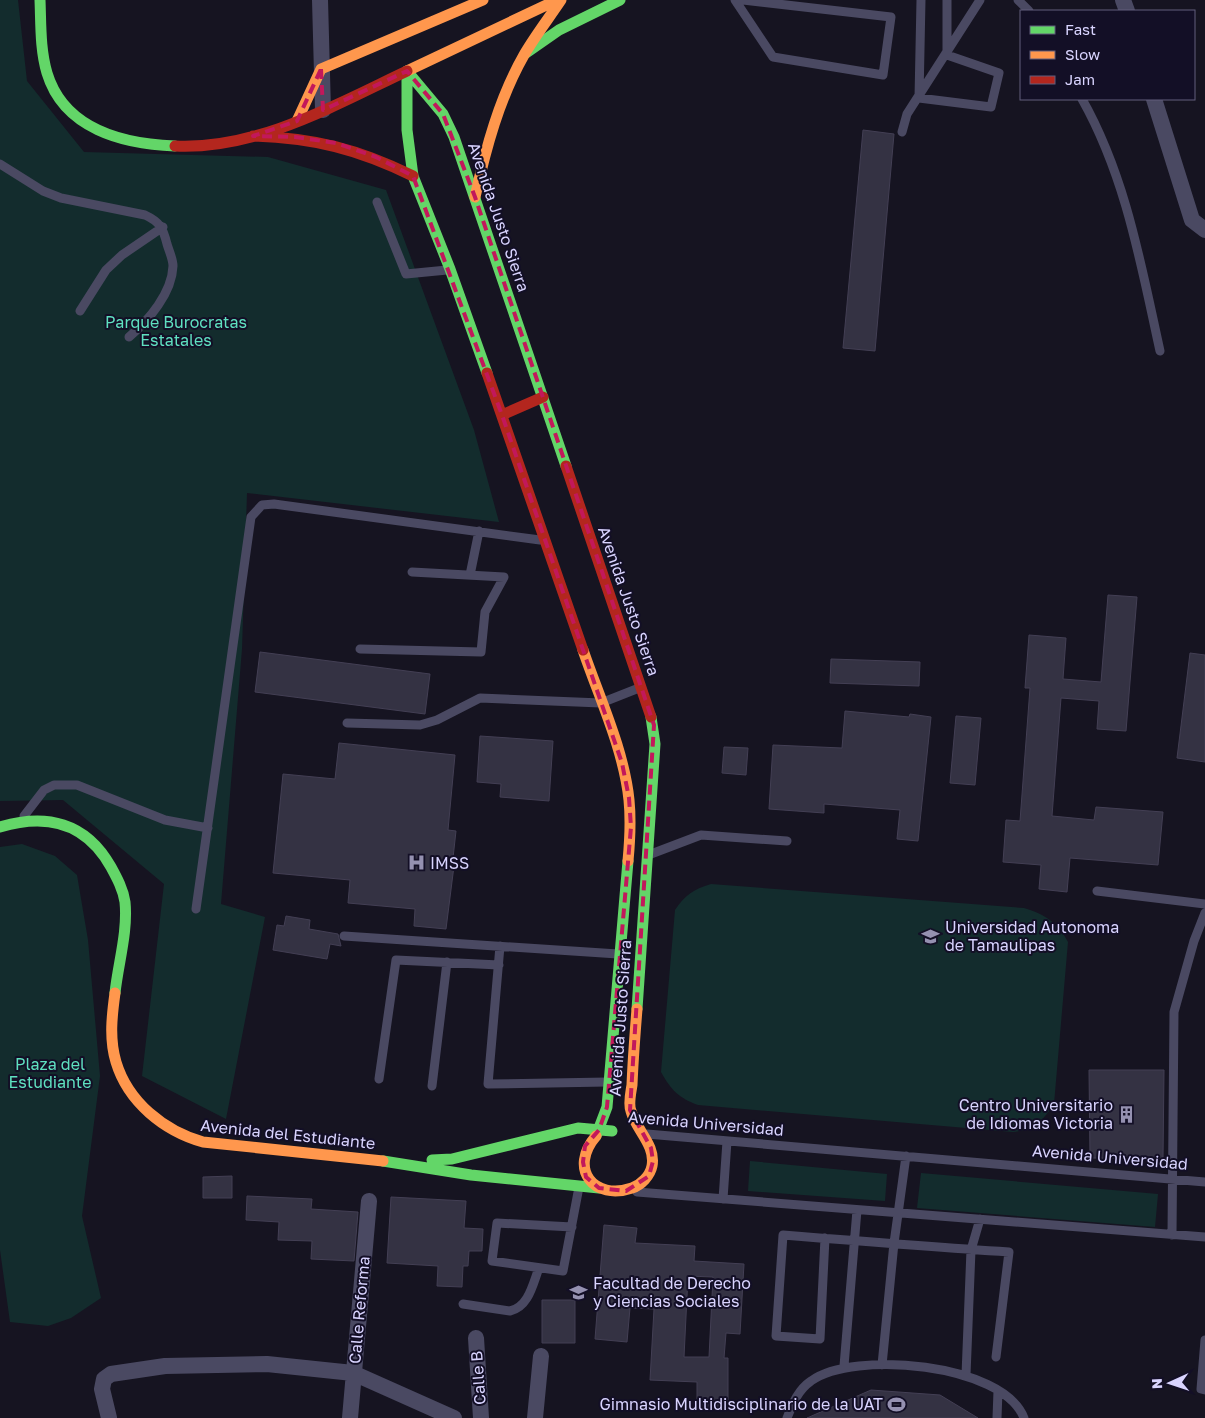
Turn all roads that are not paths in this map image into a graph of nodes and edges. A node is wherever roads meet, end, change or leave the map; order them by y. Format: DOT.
graph roads {
  1 [pos="40,0"];
  2 [pos="320,0"];
  3 [pos="483,0"];
  4 [pos="557,0"];
  5 [pos="561,0"];
  6 [pos="620,0"];
  7 [pos="735,0"];
  8 [pos="743,0"];
  9 [pos="921,0"];
  10 [pos="947,0"];
  11 [pos="980,0"];
  12 [pos="1018,0"];
  13 [pos="1028,10"];
  14 [pos="525,54"];
  15 [pos="947,55"];
  16 [pos="322,69"];
  17 [pos="407,71"];
  18 [pos="919,98"];
  19 [pos="1083,100"];
  20 [pos="1154,100"];
  21 [pos="323,110"];
  22 [pos="297,122"];
  23 [pos="902,132"];
  24 [pos="253,136"];
  25 [pos="0,164"];
  26 [pos="413,176"];
  27 [pos="475,197"];
  28 [pos="377,202"];
  29 [pos="163,228"];
  30 [pos="1205,230"];
  31 [pos="450,269"];
  32 [pos="80,311"];
  33 [pos="129,337"];
  34 [pos="1160,352"];
  35 [pos="543,397"];
  36 [pos="502,415"];
  37 [pos="479,531"];
  38 [pos="546,540"];
  39 [pos="412,572"];
  40 [pos="470,574"];
  41 [pos="360,649"];
  42 [pos="641,687"];
  43 [pos="601,703"];
  44 [pos="348,723"];
  45 [pos="20,821"];
  46 [pos="0,827"];
  47 [pos="208,828"];
  48 [pos="787,841"];
  49 [pos="648,855"];
  50 [pos="1097,891"];
  51 [pos="1205,904"];
  52 [pos="196,909"];
  53 [pos="1205,913"];
  54 [pos="344,936"];
  55 [pos="500,946"];
  56 [pos="620,954"];
  57 [pos="447,962"];
  58 [pos="499,965"];
  59 [pos="379,1079"];
  60 [pos="609,1082"];
  61 [pos="432,1086"];
  62 [pos="599,1130"];
  63 [pos="641,1133"];
  64 [pos="727,1141"];
  65 [pos="906,1156"];
  66 [pos="404,1163"];
  67 [pos="1171,1179"];
  68 [pos="1205,1182"];
  69 [pos="580,1186"];
  70 [pos="599,1188"];
  71 [pos="626,1192"];
  72 [pos="723,1199"];
  73 [pos="370,1201"];
  74 [pos="857,1210"];
  75 [pos="900,1213"];
  76 [pos="980,1220"];
  77 [pos="572,1227"];
  78 [pos="1172,1235"];
  79 [pos="1205,1237"];
  80 [pos="825,1238"];
  81 [pos="854,1240"];
  82 [pos="894,1243"];
  83 [pos="971,1250"];
  84 [pos="539,1268"];
  85 [pos="463,1304"];
  86 [pos="476,1338"];
  87 [pos="1205,1340"];
  88 [pos="541,1356"];
  89 [pos="996,1357"];
  90 [pos="882,1365"];
  91 [pos="844,1366"];
  92 [pos="353,1373"];
  93 [pos="966,1375"];
  94 [pos="1205,1390"];
  95 [pos="998,1391"];
  96 [pos="109,1418"];
  97 [pos="350,1418"];
  98 [pos="454,1418"];
  99 [pos="481,1418"];
  100 [pos="535,1418"];
  101 [pos="786,1418"];
  102 [pos="996,1418"];
  103 [pos="1024,1418"];
  1 -- 24 [label="main road"];
  2 -- 16 [label="street"];
  3 -- 16 [label="main road"];
  4 -- 17 [label="main road"];
  5 -- 14 [label="main road"];
  6 -- 14 [label="main road"];
  7 -- 8 [label="lane"];
  9 -- 18 [label="lane"];
  10 -- 15 [label="lane"];
  11 -- 15 [label="lane"];
  12 -- 13 [label="lane"];
  14 -- 27 [label="main road"];
  15 -- 18 [label="lane"];
  15 -- 18 [label="lane"];
  16 -- 21 [label="street"];
  16 -- 22 [label="main road"];
  17 -- 21 [label="main road"];
  17 -- 26 [label="main road, Avenida Justo Sierra"];
  17 -- 27 [label="main road, Avenida Justo Sierra"];
  18 -- 23 [label="lane"];
  19 -- 34 [label="lane"];
  20 -- 30 [label="street"];
  21 -- 22 [label="main road"];
  22 -- 24 [label="main road"];
  24 -- 26 [label="main road"];
  25 -- 29 [label="lane"];
  26 -- 31 [label="main road, Avenida Justo Sierra"];
  27 -- 35 [label="main road, Avenida Justo Sierra"];
  28 -- 31 [label="lane"];
  29 -- 32 [label="lane"];
  29 -- 33 [label="lane"];
  31 -- 36 [label="main road, Avenida Justo Sierra"];
  35 -- 36 [label="main road"];
  35 -- 42 [label="main road, Avenida Justo Sierra"];
  36 -- 38 [label="main road, Avenida Justo Sierra"];
  37 -- 38 [label="lane"];
  37 -- 40 [label="lane"];
  37 -- 47 [label="lane"];
  38 -- 43 [label="main road, Avenida Justo Sierra"];
  39 -- 40 [label="lane"];
  40 -- 41 [label="lane"];
  42 -- 43 [label="lane"];
  42 -- 49 [label="main road, Avenida Justo Sierra"];
  43 -- 44 [label="lane"];
  43 -- 56 [label="main road, Avenida Justo Sierra"];
  45 -- 46 [label="main road, Avenida del Estudiante"];
  45 -- 47 [label="lane"];
  45 -- 66 [label="main road, Avenida del Estudiante"];
  47 -- 52 [label="lane"];
  48 -- 49 [label="lane"];
  49 -- 63 [label="main road, Avenida Justo Sierra"];
  50 -- 51 [label="lane"];
  53 -- 67 [label="lane"];
  54 -- 55 [label="lane"];
  55 -- 56 [label="lane"];
  55 -- 58 [label="lane"];
  56 -- 60 [label="main road, Avenida Justo Sierra"];
  57 -- 58 [label="lane"];
  57 -- 59 [label="lane"];
  57 -- 61 [label="lane"];
  58 -- 60 [label="lane"];
  60 -- 62 [label="main road, Avenida Justo Sierra"];
  62 -- 63 [label="main road, Avenida Universidad"];
  62 -- 66 [label="main road, Avenida Universidad"];
  62 -- 70 [label="main road, Avenida Justo Sierra"];
  63 -- 64 [label="lane, Avenida Universidad"];
  63 -- 71 [label="main road, Avenida Justo Sierra"];
  64 -- 65 [label="lane, Avenida Universidad"];
  64 -- 72 [label="lane"];
  65 -- 67 [label="lane, Avenida Universidad"];
  65 -- 75 [label="lane"];
  66 -- 69 [label="main road"];
  67 -- 68 [label="lane, Avenida Universidad"];
  67 -- 78 [label="lane"];
  69 -- 70 [label="main road"];
  69 -- 77 [label="lane"];
  70 -- 71 [label="main road"];
  71 -- 72 [label="lane"];
  72 -- 74 [label="lane"];
  73 -- 92 [label="street, Calle Reforma"];
  74 -- 75 [label="lane"];
  74 -- 81 [label="lane"];
  75 -- 76 [label="lane"];
  75 -- 82 [label="lane"];
  76 -- 78 [label="lane"];
  76 -- 83 [label="lane"];
  77 -- 84 [label="lane"];
  77 -- 84 [label="lane"];
  78 -- 79 [label="lane"];
  80 -- 80 [label="lane"];
  80 -- 81 [label="lane"];
  81 -- 82 [label="lane"];
  81 -- 91 [label="lane"];
  82 -- 83 [label="lane"];
  82 -- 90 [label="lane"];
  83 -- 89 [label="lane"];
  83 -- 93 [label="lane"];
  84 -- 85 [label="lane"];
  86 -- 99 [label="street, Calle B"];
  87 -- 94 [label="lane"];
  88 -- 100 [label="street"];
  90 -- 91 [label="lane"];
  90 -- 93 [label="lane"];
  91 -- 101 [label="lane"];
  92 -- 96 [label="street"];
  92 -- 97 [label="street, Calle Reforma"];
  92 -- 98 [label="street"];
  93 -- 95 [label="lane"];
  95 -- 102 [label="lane"];
  95 -- 103 [label="lane"];
}
